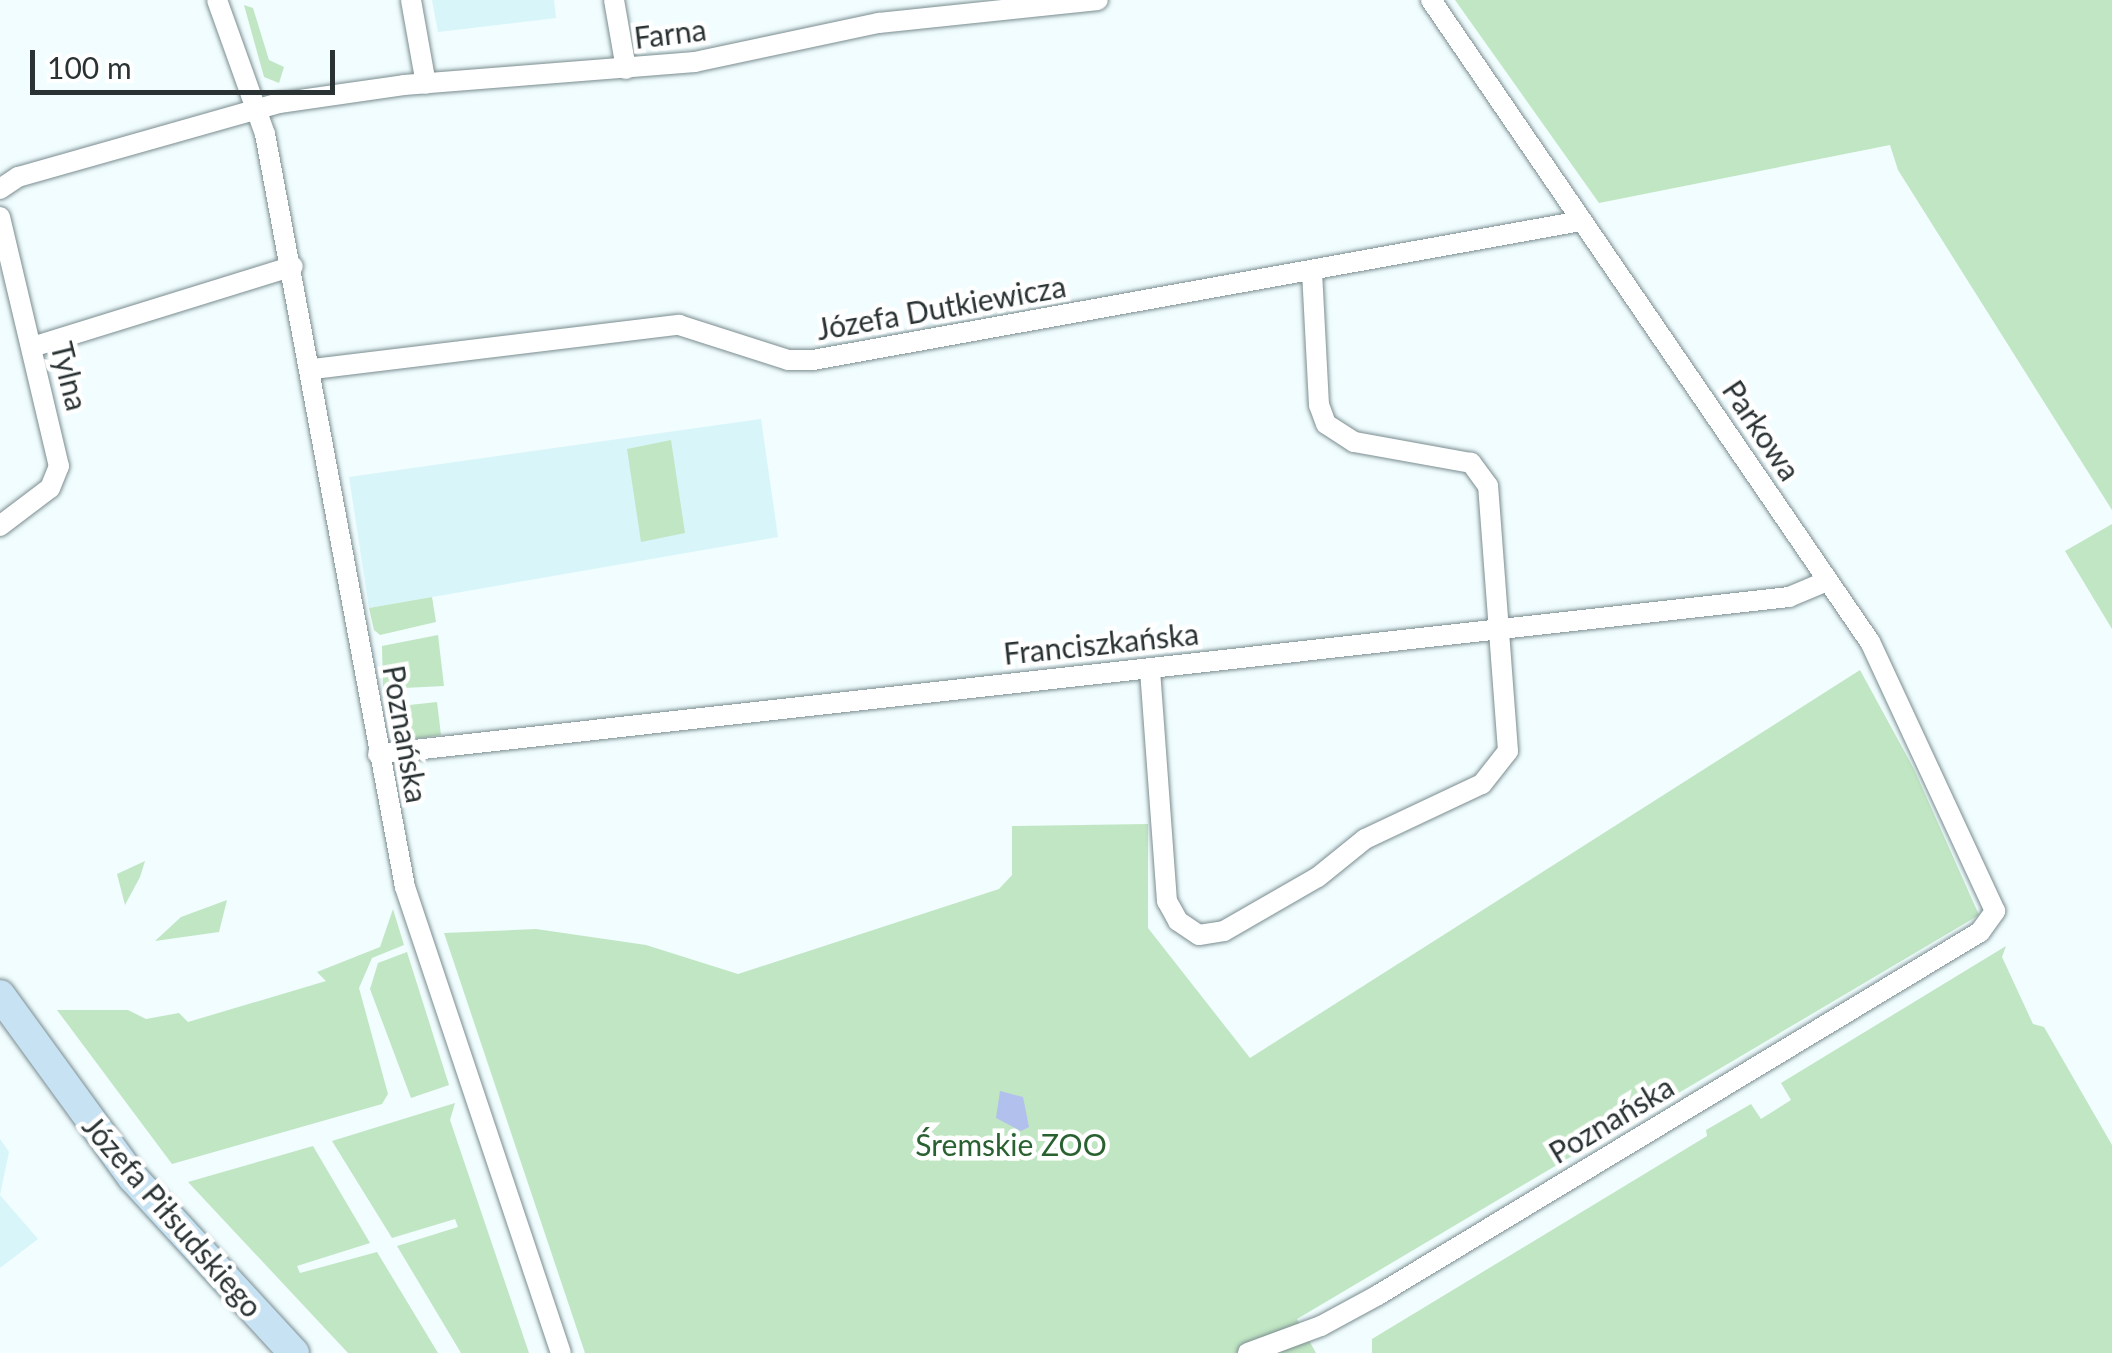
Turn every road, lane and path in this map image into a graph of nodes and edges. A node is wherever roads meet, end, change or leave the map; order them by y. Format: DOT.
graph roads {
  1 [pos="218,0"];
  2 [pos="411,0"];
  3 [pos="614,0"];
  4 [pos="1098,0"];
  5 [pos="1431,0"];
  6 [pos="626,70"];
  7 [pos="426,84"];
  8 [pos="254,109"];
  9 [pos="0,189"];
  10 [pos="0,217"];
  11 [pos="1582,221"];
  12 [pos="293,266"];
  13 [pos="1312,271"];
  14 [pos="32,347"];
  15 [pos="313,369"];
  16 [pos="0,526"];
  17 [pos="1827,580"];
  18 [pos="1502,628"];
  19 [pos="1150,670"];
  20 [pos="378,754"];
  21 [pos="1994,918"];
  22 [pos="0,968"];
  23 [pos="0,995"];
  24 [pos="57,1076"];
  25 [pos="294,1353"];
  26 [pos="560,1353"];
  27 [pos="1248,1353"];
  1 -- 8 [label="street, Poznańska"];
  2 -- 7 [label="street"];
  3 -- 6 [label="street"];
  4 -- 6 [label="street, Farna"];
  5 -- 11 [label="street, Parkowa"];
  6 -- 7 [label="street, Farna"];
  7 -- 8 [label="street, Farna"];
  8 -- 9 [label="street, Farna"];
  8 -- 12 [label="street, Poznańska"];
  10 -- 14 [label="street, Tylna"];
  11 -- 13 [label="street, Józefa Dutkiewicza"];
  11 -- 17 [label="street, Parkowa"];
  12 -- 14 [label="street"];
  12 -- 15 [label="street, Poznańska"];
  13 -- 15 [label="street, Józefa Dutkiewicza"];
  13 -- 18 [label="street"];
  14 -- 16 [label="street, Tylna"];
  15 -- 20 [label="street, Poznańska"];
  17 -- 18 [label="street, Franciszkańska"];
  17 -- 21 [label="street, Parkowa"];
  18 -- 19 [label="street, Franciszkańska"];
  18 -- 19 [label="street"];
  19 -- 20 [label="street, Franciszkańska"];
  20 -- 26 [label="street, Poznańska"];
  21 -- 27 [label="street, Poznańska"];
  22 -- 24 [label="street, Józefa Piłsudskiego"];
  23 -- 24 [label="street, Józefa Piłsudskiego"];
  24 -- 25 [label="street, Józefa Piłsudskiego"];
}
